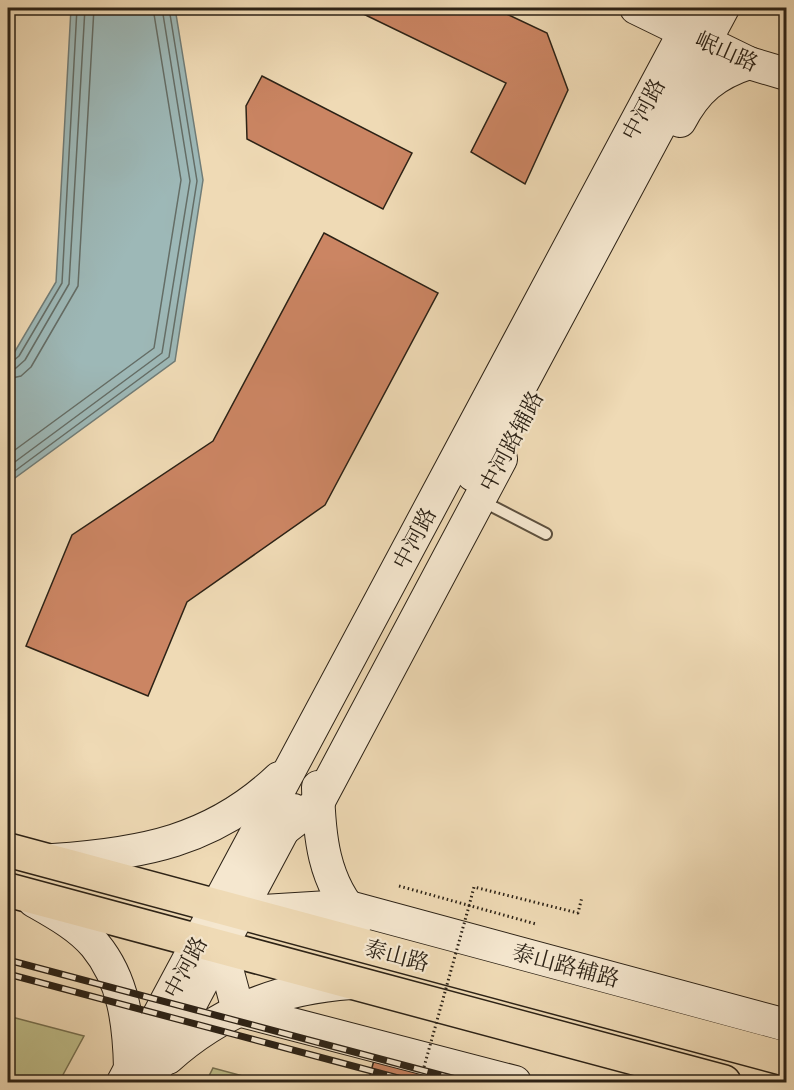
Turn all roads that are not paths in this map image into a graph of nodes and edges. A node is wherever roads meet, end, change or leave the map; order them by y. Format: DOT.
graph roads {
  1 [pos="636,8"];
  2 [pos="723,8"];
  3 [pos="696,27"];
  4 [pos="749,63"];
  5 [pos="786,74"];
  6 [pos="691,101"];
  7 [pos="480,499"];
  8 [pos="546,534"];
  9 [pos="305,766"];
  10 [pos="318,803"];
  11 [pos="283,830"];
  12 [pos="8,850"];
  13 [pos="48,861"];
  14 [pos="14,892"];
  15 [pos="345,906"];
  16 [pos="228,910"];
  17 [pos="209,944"];
  18 [pos="389,952"];
  19 [pos="526,955"];
  20 [pos="354,983"];
  21 [pos="583,1004"];
  22 [pos="238,1010"];
  23 [pos="786,1025"];
  24 [pos="786,1059"];
  25 [pos="139,1075"];
  26 [pos="515,1083"];
  27 [pos="724,1083"];
  1 -- 3 [label="main road, 岷山路"];
  2 -- 3 [label="main road, 中河路"];
  3 -- 4 [label="main road, 岷山路"];
  3 -- 6 [label="main road"];
  3 -- 9 [label="main road, 中河路"];
  4 -- 5 [label="main road, 岷山路"];
  4 -- 6 [label="main road, 中河路辅路"];
  6 -- 7 [label="main road, 中河路辅路"];
  7 -- 8 [label="lane"];
  7 -- 10 [label="main road, 中河路辅路"];
  9 -- 10 [label="main road"];
  9 -- 11 [label="main road, 中河路"];
  9 -- 13 [label="main road"];
  9 -- 16 [label="main road, 中河路"];
  10 -- 11 [label="main road, 中河路辅路"];
  10 -- 15 [label="main road"];
  11 -- 16 [label="main road, 中河路"];
  12 -- 13 [label="main road, 泰山路"];
  13 -- 16 [label="main road, 泰山路"];
  14 -- 17 [label="main road, 泰山路"];
  14 -- 25 [label="main road"];
  15 -- 16 [label="main road, 泰山路辅路"];
  15 -- 18 [label="main road"];
  15 -- 19 [label="main road, 泰山路辅路"];
  16 -- 17 [label="main road, 中河路"];
  16 -- 18 [label="main road, 泰山路"];
  17 -- 20 [label="main road, 泰山路"];
  17 -- 22 [label="main road"];
  17 -- 25 [label="main road, 中河路"];
  18 -- 21 [label="main road, 泰山路"];
  19 -- 21 [label="main road"];
  19 -- 23 [label="main road, 泰山路辅路"];
  20 -- 22 [label="main road"];
  20 -- 27 [label="main road, 泰山路"];
  21 -- 24 [label="main road, 泰山路"];
  22 -- 25 [label="main road"];
  22 -- 26 [label="main road"];
}
